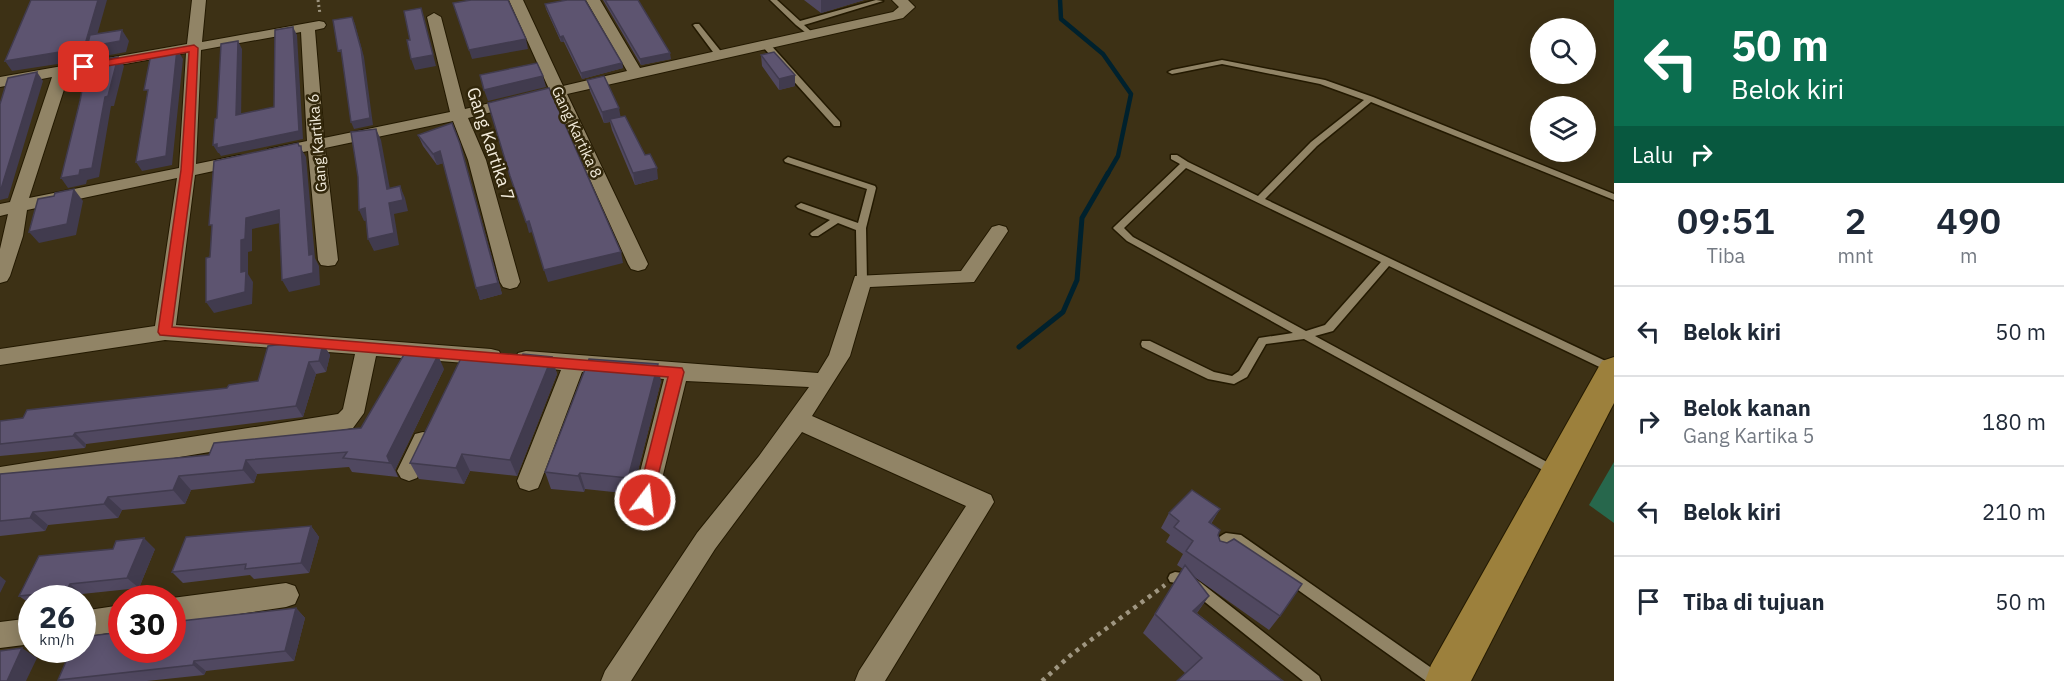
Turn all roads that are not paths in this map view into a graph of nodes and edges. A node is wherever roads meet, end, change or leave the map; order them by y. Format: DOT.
graph roads {
  1 [pos="199,0"];
  2 [pos="516,0"];
  3 [pos="593,0"];
  4 [pos="772,0"];
  5 [pos="899,0"];
  6 [pos="880,1"];
  7 [pos="434,17"];
  8 [pos="697,25"];
  9 [pos="804,29"];
  10 [pos="765,44"];
  11 [pos="194,48"];
  12 [pos="719,54"];
  13 [pos="62,71"];
  14 [pos="1172,72"];
  15 [pos="636,73"];
  16 [pos="0,82"];
  17 [pos="558,92"];
  18 [pos="1370,99"];
  19 [pos="459,115"];
  20 [pos="837,124"];
  21 [pos="316,145"];
  22 [pos="1174,157"];
  23 [pos="788,160"];
  24 [pos="1185,164"];
  25 [pos="187,170"];
  26 [pos="1614,197"];
  27 [pos="1260,200"];
  28 [pos="18,206"];
  29 [pos="801,206"];
  30 [pos="0,210"];
  31 [pos="837,219"];
  32 [pos="861,228"];
  33 [pos="999,231"];
  34 [pos="815,234"];
  35 [pos="328,260"];
  36 [pos="1387,262"];
  37 [pos="638,264"];
  38 [pos="0,276"];
  39 [pos="862,280"];
  40 [pos="510,282"];
  41 [pos="165,332"];
  42 [pos="1305,335"];
  43 [pos="1146,344"];
  44 [pos="368,346"];
  45 [pos="465,354"];
  46 [pos="0,357"];
  47 [pos="575,363"];
  48 [pos="1614,370"];
  49 [pos="677,372"];
  50 [pos="455,376"];
  51 [pos="823,384"];
  52 [pos="435,418"];
  53 [pos="798,420"];
  54 [pos="409,471"];
  55 [pos="1559,474"];
  56 [pos="0,477"];
  57 [pos="529,481"];
  58 [pos="645,500"];
  59 [pos="1217,549"];
  60 [pos="1175,578"];
  61 [pos="286,595"];
  62 [pos="186,609"];
  63 [pos="18,633"];
  64 [pos="0,635"];
  65 [pos="615,681"];
  66 [pos="869,681"];
  67 [pos="1314,681"];
  68 [pos="1438,681"];
  69 [pos="1447,681"];
  1 -- 11 [label="street"];
  2 -- 17 [label="street, Gang Kartika 8"];
  3 -- 15 [label="street"];
  4 -- 9 [label="lane"];
  5 -- 9 [label="street"];
  6 -- 9 [label="lane"];
  7 -- 19 [label="street, Gang Kartika 7"];
  8 -- 12 [label="lane"];
  9 -- 10 [label="street"];
  10 -- 12 [label="street"];
  10 -- 20 [label="lane"];
  11 -- 13 [label="street"];
  11 -- 21 [label="street, Gang Kartika 6"];
  11 -- 25 [label="street"];
  12 -- 15 [label="street"];
  13 -- 16 [label="street"];
  13 -- 28 [label="street"];
  14 -- 18 [label="lane"];
  15 -- 17 [label="street"];
  17 -- 19 [label="street"];
  17 -- 37 [label="street, Gang Kartika 8"];
  18 -- 26 [label="lane"];
  18 -- 27 [label="lane"];
  19 -- 21 [label="street"];
  19 -- 40 [label="street, Gang Kartika 7"];
  21 -- 25 [label="street"];
  21 -- 35 [label="street, Gang Kartika 6"];
  22 -- 24 [label="lane"];
  23 -- 32 [label="lane"];
  24 -- 27 [label="lane"];
  24 -- 42 [label="lane"];
  25 -- 28 [label="street"];
  25 -- 41 [label="street"];
  27 -- 36 [label="lane"];
  28 -- 30 [label="street"];
  28 -- 38 [label="street"];
  29 -- 31 [label="lane"];
  31 -- 32 [label="lane"];
  31 -- 34 [label="lane"];
  32 -- 39 [label="lane"];
  33 -- 39 [label="street"];
  36 -- 42 [label="lane"];
  36 -- 48 [label="lane"];
  39 -- 51 [label="street"];
  41 -- 44 [label="street"];
  41 -- 46 [label="street"];
  42 -- 43 [label="lane"];
  42 -- 55 [label="lane"];
  44 -- 45 [label="street"];
  44 -- 56 [label="street"];
  45 -- 47 [label="street"];
  45 -- 50 [label="street"];
  47 -- 49 [label="street"];
  47 -- 57 [label="street"];
  48 -- 55 [label="highway"];
  49 -- 51 [label="street"];
  49 -- 58 [label="street"];
  51 -- 53 [label="street"];
  52 -- 54 [label="street"];
  53 -- 65 [label="street"];
  53 -- 66 [label="street"];
  55 -- 69 [label="highway"];
  59 -- 68 [label="lane"];
  60 -- 67 [label="lane"];
  61 -- 62 [label="street"];
  63 -- 64 [label="street"];
}
